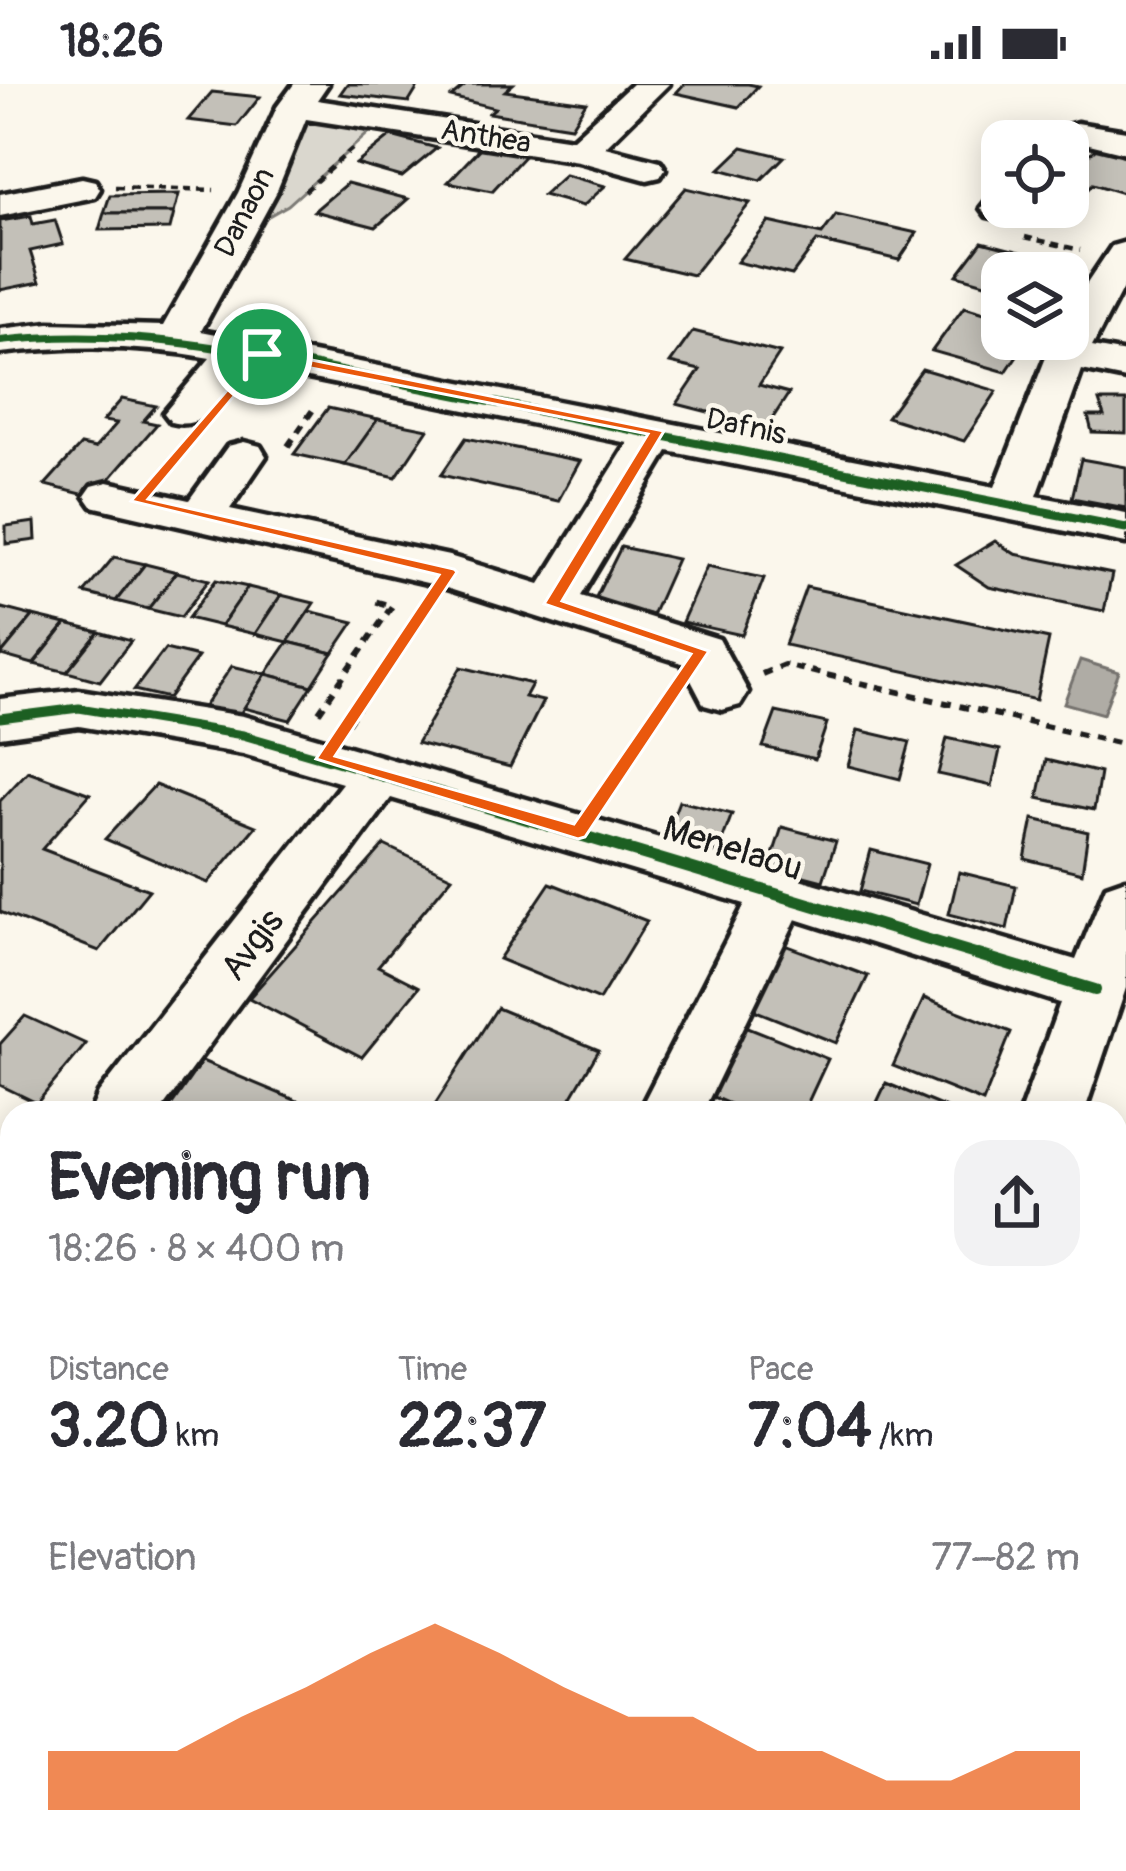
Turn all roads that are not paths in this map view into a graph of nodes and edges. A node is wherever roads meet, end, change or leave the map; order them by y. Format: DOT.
graph roads {
  1 [pos="652,84"];
  2 [pos="302,95"];
  3 [pos="1089,132"];
  4 [pos="1126,142"];
  5 [pos="580,151"];
  6 [pos="646,169"];
  7 [pos="82,189"];
  8 [pos="0,205"];
  9 [pos="1124,257"];
  10 [pos="1089,319"];
  11 [pos="176,339"];
  12 [pos="0,341"];
  13 [pos="240,350"];
  14 [pos="1089,359"];
  15 [pos="1067,360"];
  16 [pos="1126,366"];
  17 [pos="186,412"];
  18 [pos="656,431"];
  19 [pos="244,456"];
  20 [pos="108,496"];
  21 [pos="1011,505"];
  22 [pos="201,517"];
  23 [pos="1126,528"];
  24 [pos="552,604"];
  25 [pos="712,671"];
  26 [pos="0,718"];
  27 [pos="340,749"];
  28 [pos="780,892"];
  29 [pos="1126,902"];
  30 [pos="1095,990"];
  31 [pos="129,1101"];
  32 [pos="676,1101"];
  33 [pos="1056,1101"];
  1 -- 5 [label="street, Anthea"];
  2 -- 5 [label="street, Anthea"];
  2 -- 11 [label="street, Danaon"];
  3 -- 4 [label="street"];
  5 -- 6 [label="street"];
  7 -- 8 [label="street"];
  9 -- 10 [label="street"];
  11 -- 12 [label="street, Dafnis"];
  11 -- 13 [label="street, Dafnis"];
  13 -- 17 [label="street"];
  13 -- 18 [label="street, Dafnis"];
  14 -- 16 [label="street"];
  15 -- 21 [label="street"];
  18 -- 21 [label="street, Dafnis"];
  18 -- 24 [label="street"];
  19 -- 22 [label="street"];
  20 -- 22 [label="street"];
  21 -- 23 [label="street, Dafnis"];
  22 -- 24 [label="street"];
  24 -- 25 [label="street"];
  26 -- 27 [label="street, Menelaou"];
  27 -- 28 [label="street, Menelaou"];
  27 -- 31 [label="street, Avgis"];
  28 -- 30 [label="street, Menelaou"];
  28 -- 32 [label="street"];
  29 -- 30 [label="street"];
  30 -- 33 [label="street"];
}
